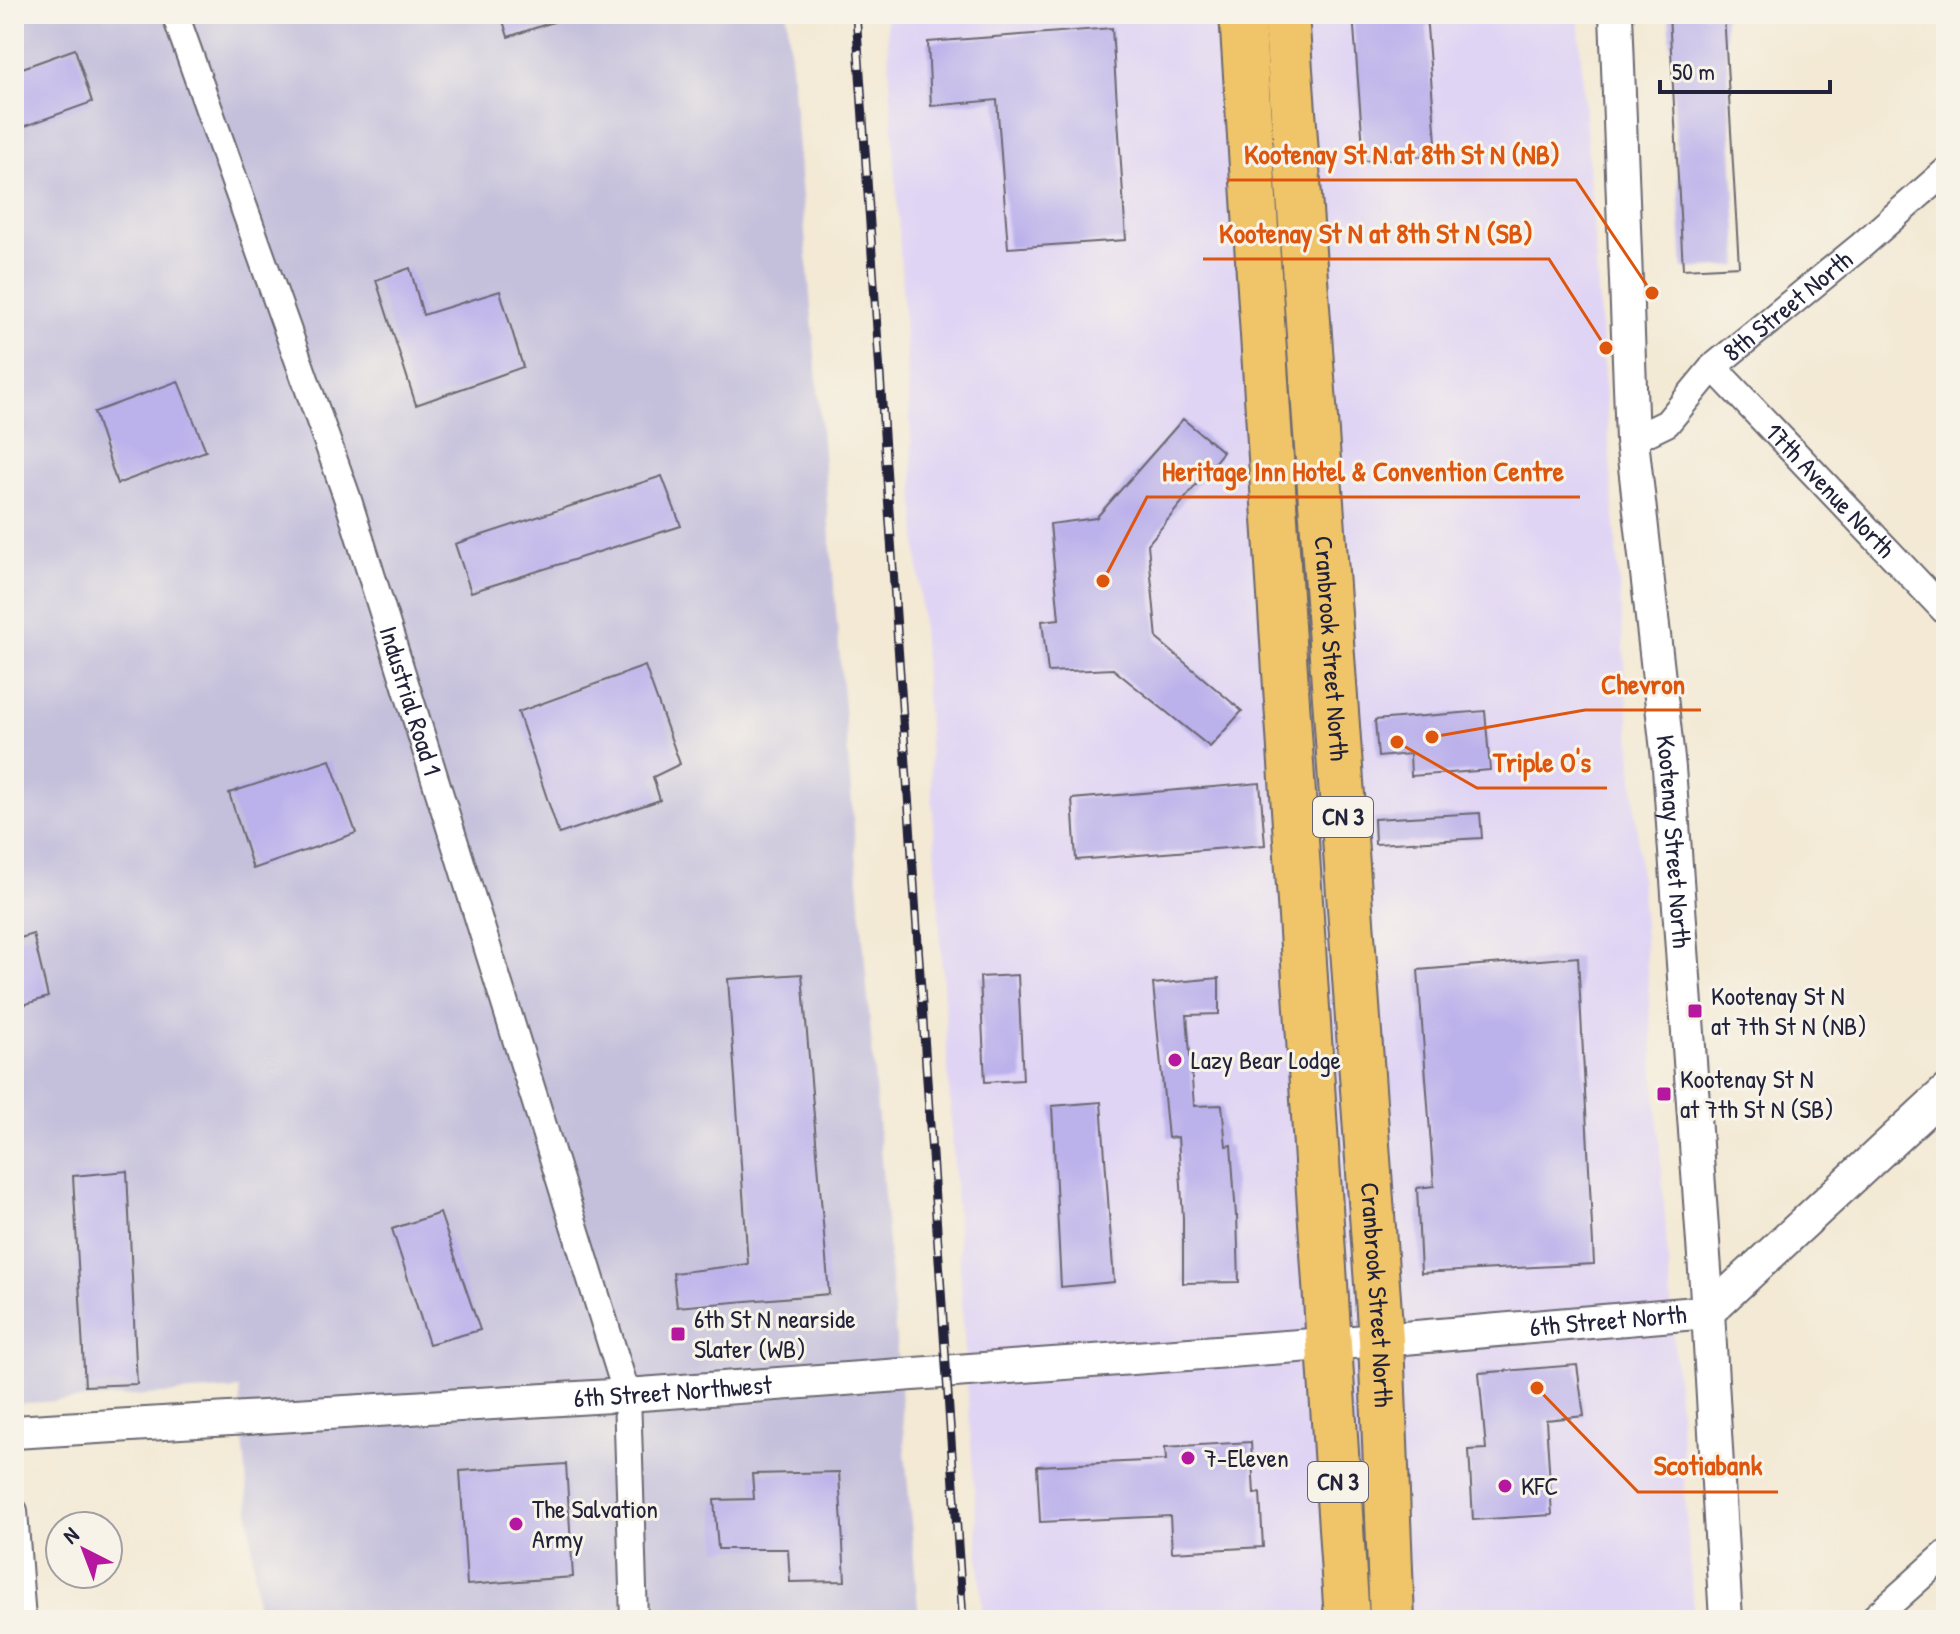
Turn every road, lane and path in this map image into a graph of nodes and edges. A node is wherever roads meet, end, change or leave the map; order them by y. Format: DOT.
graph roads {
  1 [pos="175,14"];
  2 [pos="1242,14"];
  3 [pos="1286,14"];
  4 [pos="1616,14"];
  5 [pos="1946,171"];
  6 [pos="1713,367"];
  7 [pos="1632,440"];
  8 [pos="1946,612"];
  9 [pos="1943,1099"];
  10 [pos="1708,1312"];
  11 [pos="1381,1340"];
  12 [pos="1330,1344"];
  13 [pos="627,1395"];
  14 [pos="14,1432"];
  15 [pos="14,1511"];
  16 [pos="1946,1554"];
  17 [pos="22,1620"];
  18 [pos="634,1620"];
  19 [pos="1347,1620"];
  20 [pos="1392,1620"];
  21 [pos="1726,1620"];
  22 [pos="1872,1620"];
  1 -- 13 [label="street, Industrial Road 1"];
  2 -- 12 [label="highway, Cranbrook Street North / CN 3"];
  3 -- 11 [label="highway, Cranbrook Street North / CN 3"];
  4 -- 7 [label="street, Kootenay Street North"];
  5 -- 6 [label="street, 8th Street North"];
  6 -- 7 [label="street, 8th Street North"];
  6 -- 8 [label="street, 17th Avenue North"];
  7 -- 10 [label="street, Kootenay Street North"];
  9 -- 10 [label="street, 6th Street North"];
  10 -- 11 [label="street, 6th Street North"];
  10 -- 21 [label="street, Kootenay Street North"];
  11 -- 12 [label="street, 6th Street North"];
  11 -- 20 [label="highway, Cranbrook Street North / CN 3"];
  12 -- 13 [label="street, 6th Street Northwest"];
  12 -- 19 [label="highway, Cranbrook Street North / CN 3"];
  13 -- 14 [label="street, 6th Street Northwest"];
  13 -- 18 [label="street, Industrial Road 1"];
  15 -- 17 [label="street"];
  16 -- 22 [label="street"];
}
